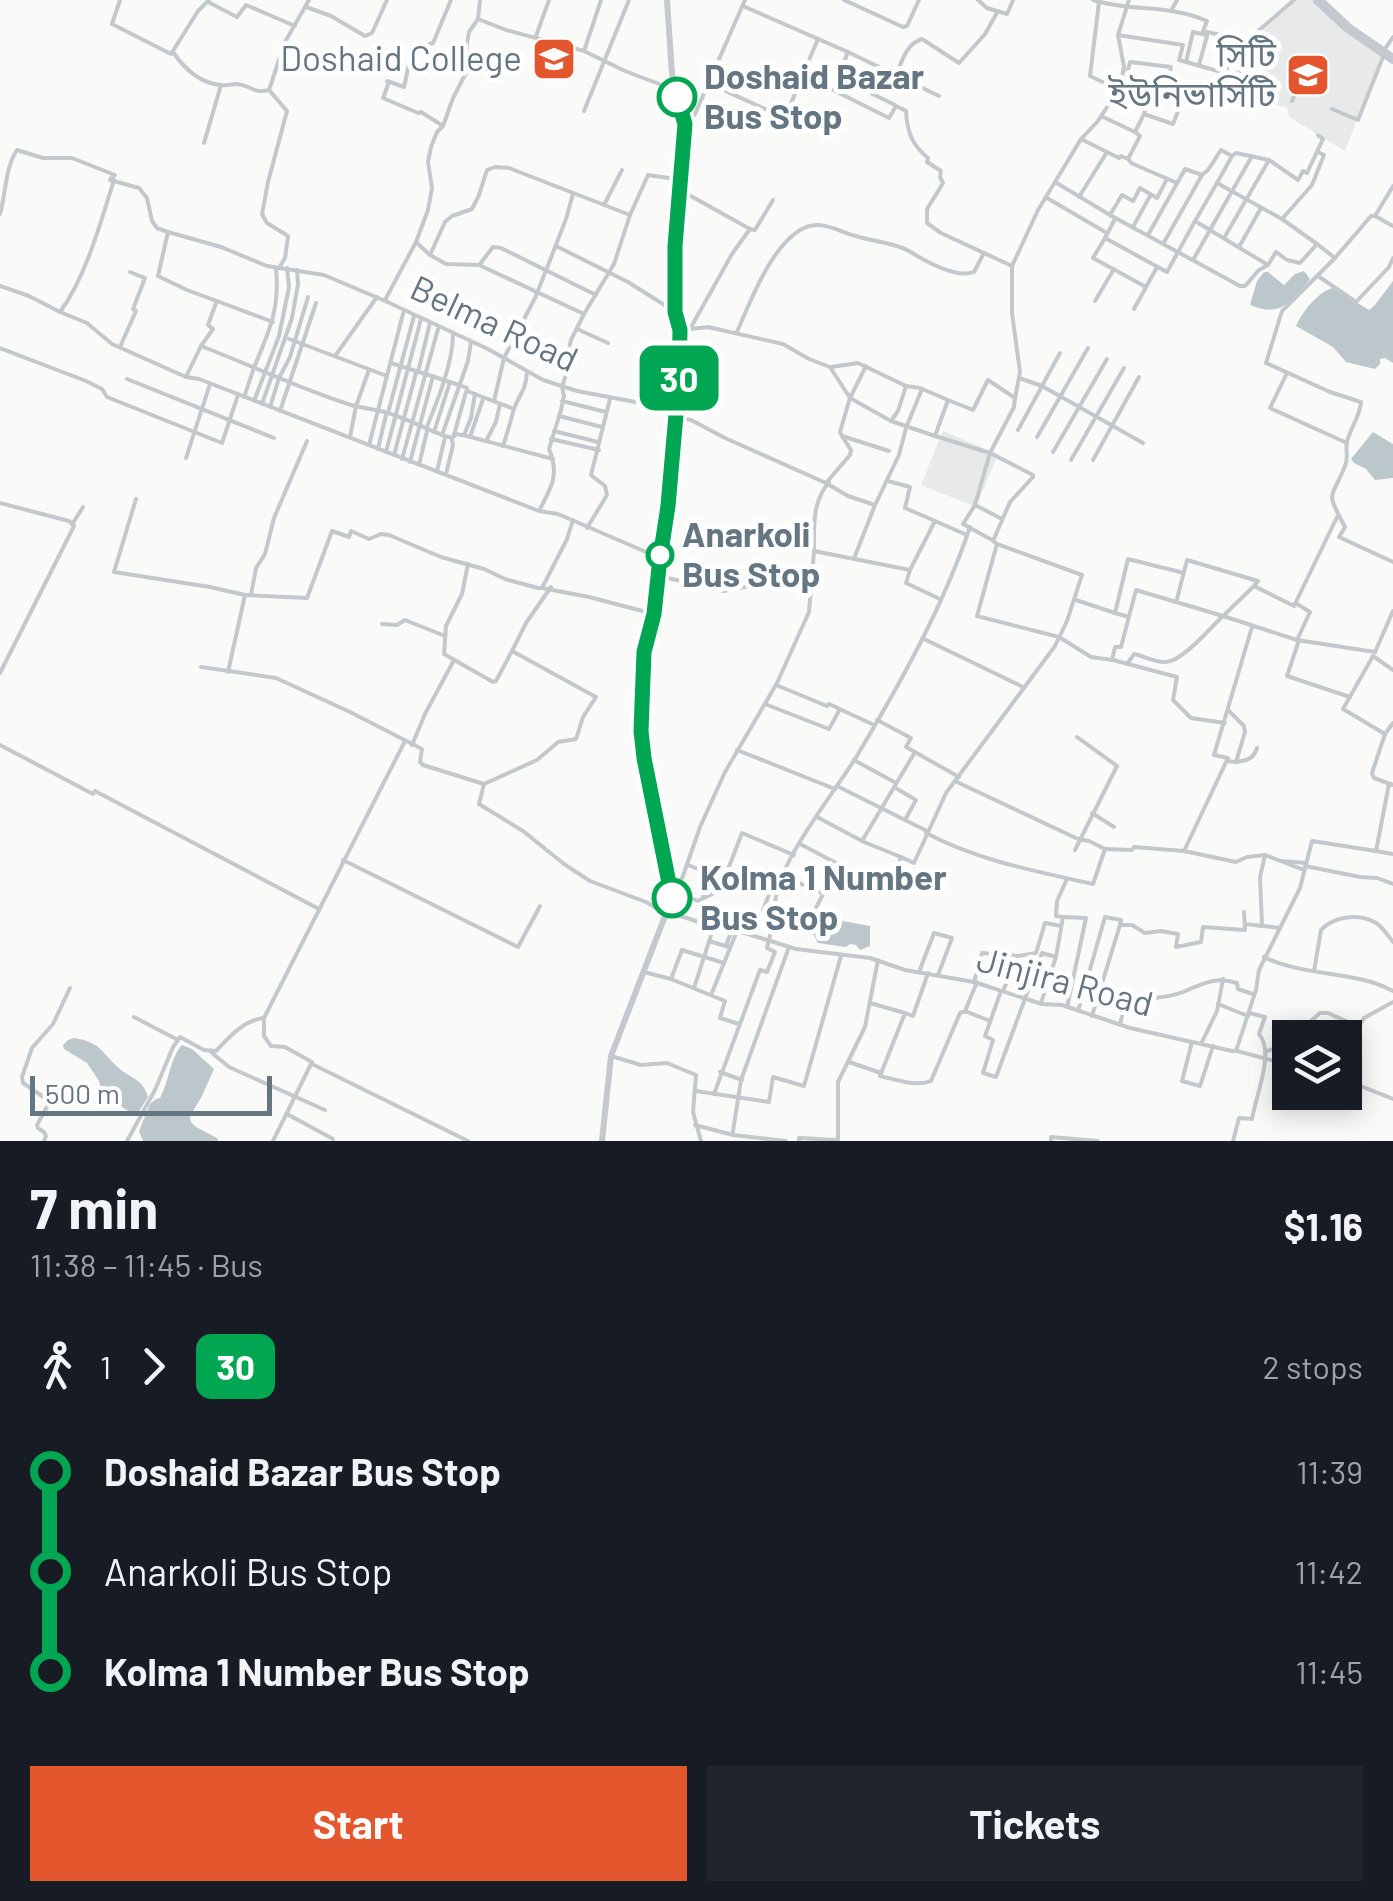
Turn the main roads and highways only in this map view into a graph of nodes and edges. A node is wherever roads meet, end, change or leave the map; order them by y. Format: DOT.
graph roads {
  1 [pos="666,0"];
  2 [pos="1318,0"];
  3 [pos="1386,55"];
  4 [pos="602,1141"];
  1 -- 4 [label="main road"];
  2 -- 3 [label="highway"];
}
